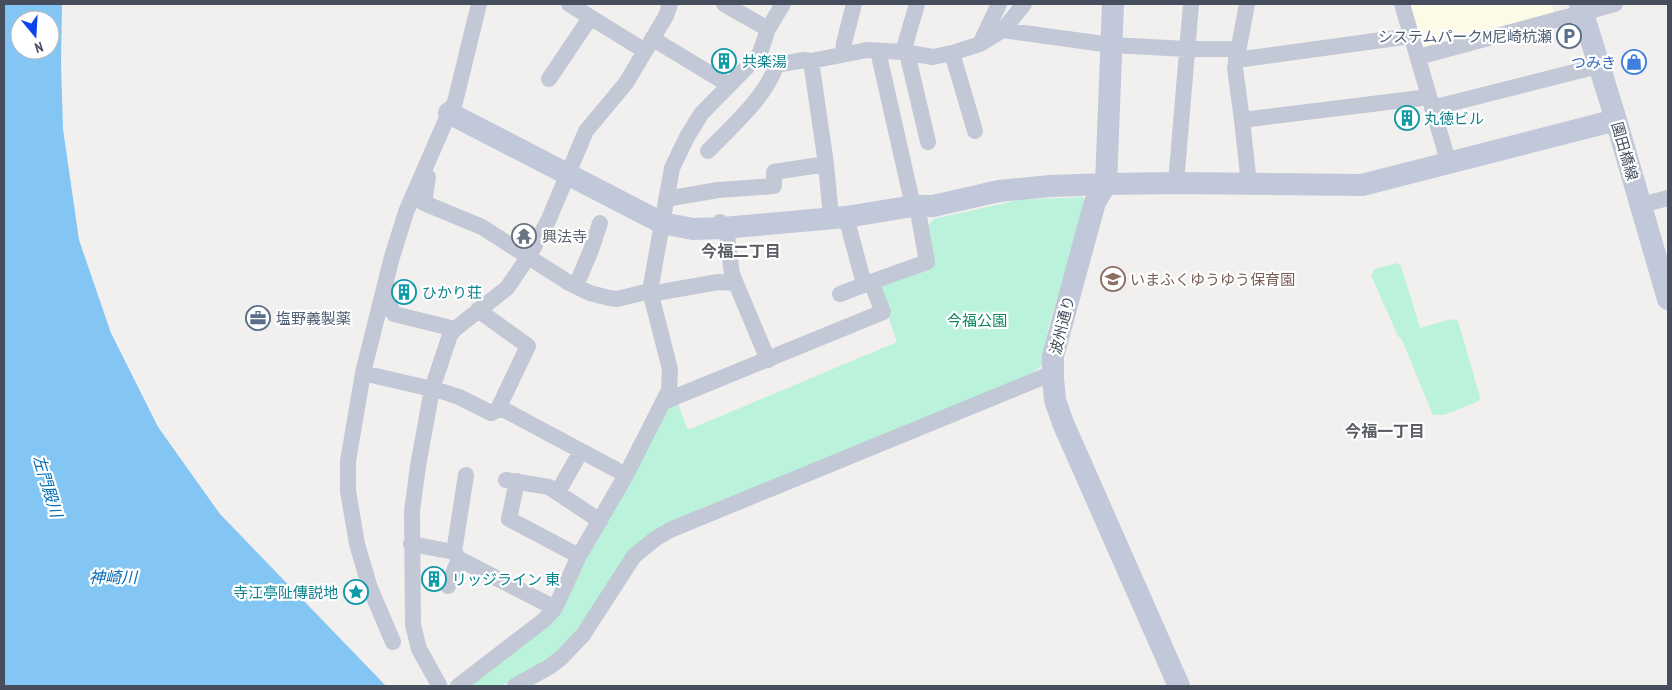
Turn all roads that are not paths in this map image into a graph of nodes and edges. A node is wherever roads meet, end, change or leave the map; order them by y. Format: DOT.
graph roads {
  1 [pos="479,4"];
  2 [pos="569,4"];
  3 [pos="670,4"];
  4 [pos="724,4"];
  5 [pos="854,4"];
  6 [pos="918,4"];
  7 [pos="999,4"];
  8 [pos="1024,4"];
  9 [pos="1113,4"];
  10 [pos="1191,4"];
  11 [pos="1247,4"];
  12 [pos="1615,4"];
  13 [pos="1408,5"];
  14 [pos="776,6"];
  15 [pos="1581,8"];
  16 [pos="590,18"];
  17 [pos="768,30"];
  18 [pos="1003,30"];
  19 [pos="1411,36"];
  20 [pos="980,44"];
  21 [pos="649,45"];
  22 [pos="1111,45"];
  23 [pos="1187,49"];
  24 [pos="878,51"];
  25 [pos="905,52"];
  26 [pos="952,53"];
  27 [pos="843,54"];
  28 [pos="1237,55"];
  29 [pos="1418,57"];
  30 [pos="755,59"];
  31 [pos="811,61"];
  32 [pos="776,65"];
  33 [pos="1598,66"];
  34 [pos="549,79"];
  35 [pos="729,85"];
  36 [pos="1430,102"];
  37 [pos="449,113"];
  38 [pos="1242,120"];
  39 [pos="1616,120"];
  40 [pos="975,131"];
  41 [pos="928,142"];
  42 [pos="708,151"];
  43 [pos="428,160"];
  44 [pos="826,164"];
  45 [pos="1449,164"];
  46 [pos="567,174"];
  47 [pos="1176,183"];
  48 [pos="1106,184"];
  49 [pos="1249,184"];
  50 [pos="1668,198"];
  51 [pos="666,199"];
  52 [pos="425,204"];
  53 [pos="1641,205"];
  54 [pos="915,206"];
  55 [pos="406,212"];
  56 [pos="839,217"];
  57 [pos="600,223"];
  58 [pos="662,224"];
  59 [pos="722,225"];
  60 [pos="528,256"];
  61 [pos="735,283"];
  62 [pos="867,283"];
  63 [pos="576,286"];
  64 [pos="385,287"];
  65 [pos="650,292"];
  66 [pos="840,294"];
  67 [pos="1668,299"];
  68 [pos="478,310"];
  69 [pos="455,329"];
  70 [pos="768,360"];
  71 [pos="1053,373"];
  72 [pos="363,374"];
  73 [pos="432,389"];
  74 [pos="663,402"];
  75 [pos="498,409"];
  76 [pos="581,451"];
  77 [pos="466,474"];
  78 [pos="626,475"];
  79 [pos="558,492"];
  80 [pos="600,521"];
  81 [pos="411,544"];
  82 [pos="456,556"];
  83 [pos="579,556"];
  84 [pos="448,586"];
  85 [pos="555,608"];
  86 [pos="393,642"];
  87 [pos="439,685"];
  88 [pos="458,686"];
  89 [pos="515,686"];
  90 [pos="1179,686"];
  1 -- 37 [label="street"];
  2 -- 16 [label="street"];
  3 -- 21 [label="street"];
  4 -- 17 [label="street"];
  5 -- 27 [label="street"];
  6 -- 25 [label="street"];
  7 -- 20 [label="street"];
  8 -- 18 [label="street"];
  9 -- 22 [label="street, 波州通り"];
  10 -- 23 [label="street"];
  11 -- 28 [label="street"];
  12 -- 15 [label="street"];
  13 -- 19 [label="street"];
  14 -- 17 [label="street"];
  15 -- 29 [label="street"];
  15 -- 33 [label="street, 園田橋線"];
  16 -- 21 [label="street"];
  16 -- 34 [label="street"];
  17 -- 30 [label="street"];
  18 -- 20 [label="street"];
  18 -- 22 [label="street"];
  19 -- 28 [label="street"];
  19 -- 29 [label="street"];
  20 -- 26 [label="street"];
  21 -- 35 [label="street"];
  21 -- 46 [label="street"];
  22 -- 23 [label="street"];
  22 -- 48 [label="street, 波州通り"];
  23 -- 28 [label="street"];
  23 -- 47 [label="street"];
  24 -- 25 [label="street"];
  24 -- 27 [label="street"];
  24 -- 54 [label="street"];
  25 -- 26 [label="street"];
  25 -- 41 [label="street"];
  26 -- 40 [label="street"];
  27 -- 31 [label="street"];
  28 -- 38 [label="street"];
  29 -- 36 [label="street"];
  30 -- 32 [label="street"];
  30 -- 35 [label="street"];
  31 -- 32 [label="street"];
  31 -- 44 [label="street"];
  32 -- 42 [label="street"];
  33 -- 36 [label="street"];
  33 -- 39 [label="street, 園田橋線"];
  35 -- 51 [label="street"];
  36 -- 38 [label="street"];
  36 -- 45 [label="street"];
  37 -- 43 [label="street"];
  37 -- 46 [label="street"];
  38 -- 49 [label="street"];
  39 -- 45 [label="street"];
  39 -- 53 [label="street, 園田橋線"];
  43 -- 52 [label="street"];
  43 -- 55 [label="street"];
  44 -- 51 [label="street"];
  44 -- 56 [label="street"];
  45 -- 49 [label="street"];
  46 -- 58 [label="street"];
  46 -- 60 [label="street"];
  47 -- 48 [label="street"];
  47 -- 49 [label="street"];
  48 -- 54 [label="street"];
  48 -- 71 [label="street, 波州通り"];
  50 -- 53 [label="street"];
  51 -- 58 [label="street"];
  52 -- 55 [label="street"];
  52 -- 60 [label="street"];
  53 -- 67 [label="street, 園田橋線"];
  54 -- 56 [label="street"];
  54 -- 62 [label="street"];
  55 -- 64 [label="street"];
  56 -- 59 [label="street"];
  56 -- 62 [label="street"];
  57 -- 63 [label="street"];
  58 -- 59 [label="street"];
  58 -- 65 [label="street"];
  59 -- 61 [label="street"];
  60 -- 63 [label="street"];
  60 -- 68 [label="street"];
  61 -- 65 [label="street"];
  61 -- 70 [label="street"];
  62 -- 66 [label="street"];
  62 -- 70 [label="street"];
  63 -- 65 [label="street"];
  64 -- 69 [label="street"];
  64 -- 72 [label="street"];
  65 -- 74 [label="street"];
  68 -- 69 [label="street"];
  68 -- 75 [label="street"];
  69 -- 73 [label="street"];
  70 -- 74 [label="street"];
  71 -- 89 [label="street"];
  71 -- 90 [label="street, 波州通り"];
  72 -- 73 [label="street"];
  72 -- 86 [label="street"];
  73 -- 75 [label="street"];
  73 -- 81 [label="street"];
  74 -- 78 [label="street"];
  75 -- 76 [label="street"];
  76 -- 78 [label="street"];
  76 -- 79 [label="street"];
  77 -- 82 [label="street"];
  78 -- 80 [label="street"];
  79 -- 80 [label="street"];
  79 -- 83 [label="street"];
  80 -- 83 [label="street"];
  81 -- 82 [label="street"];
  81 -- 87 [label="street"];
  82 -- 84 [label="street"];
  82 -- 85 [label="street"];
  83 -- 85 [label="street"];
  85 -- 88 [label="street"];
}
